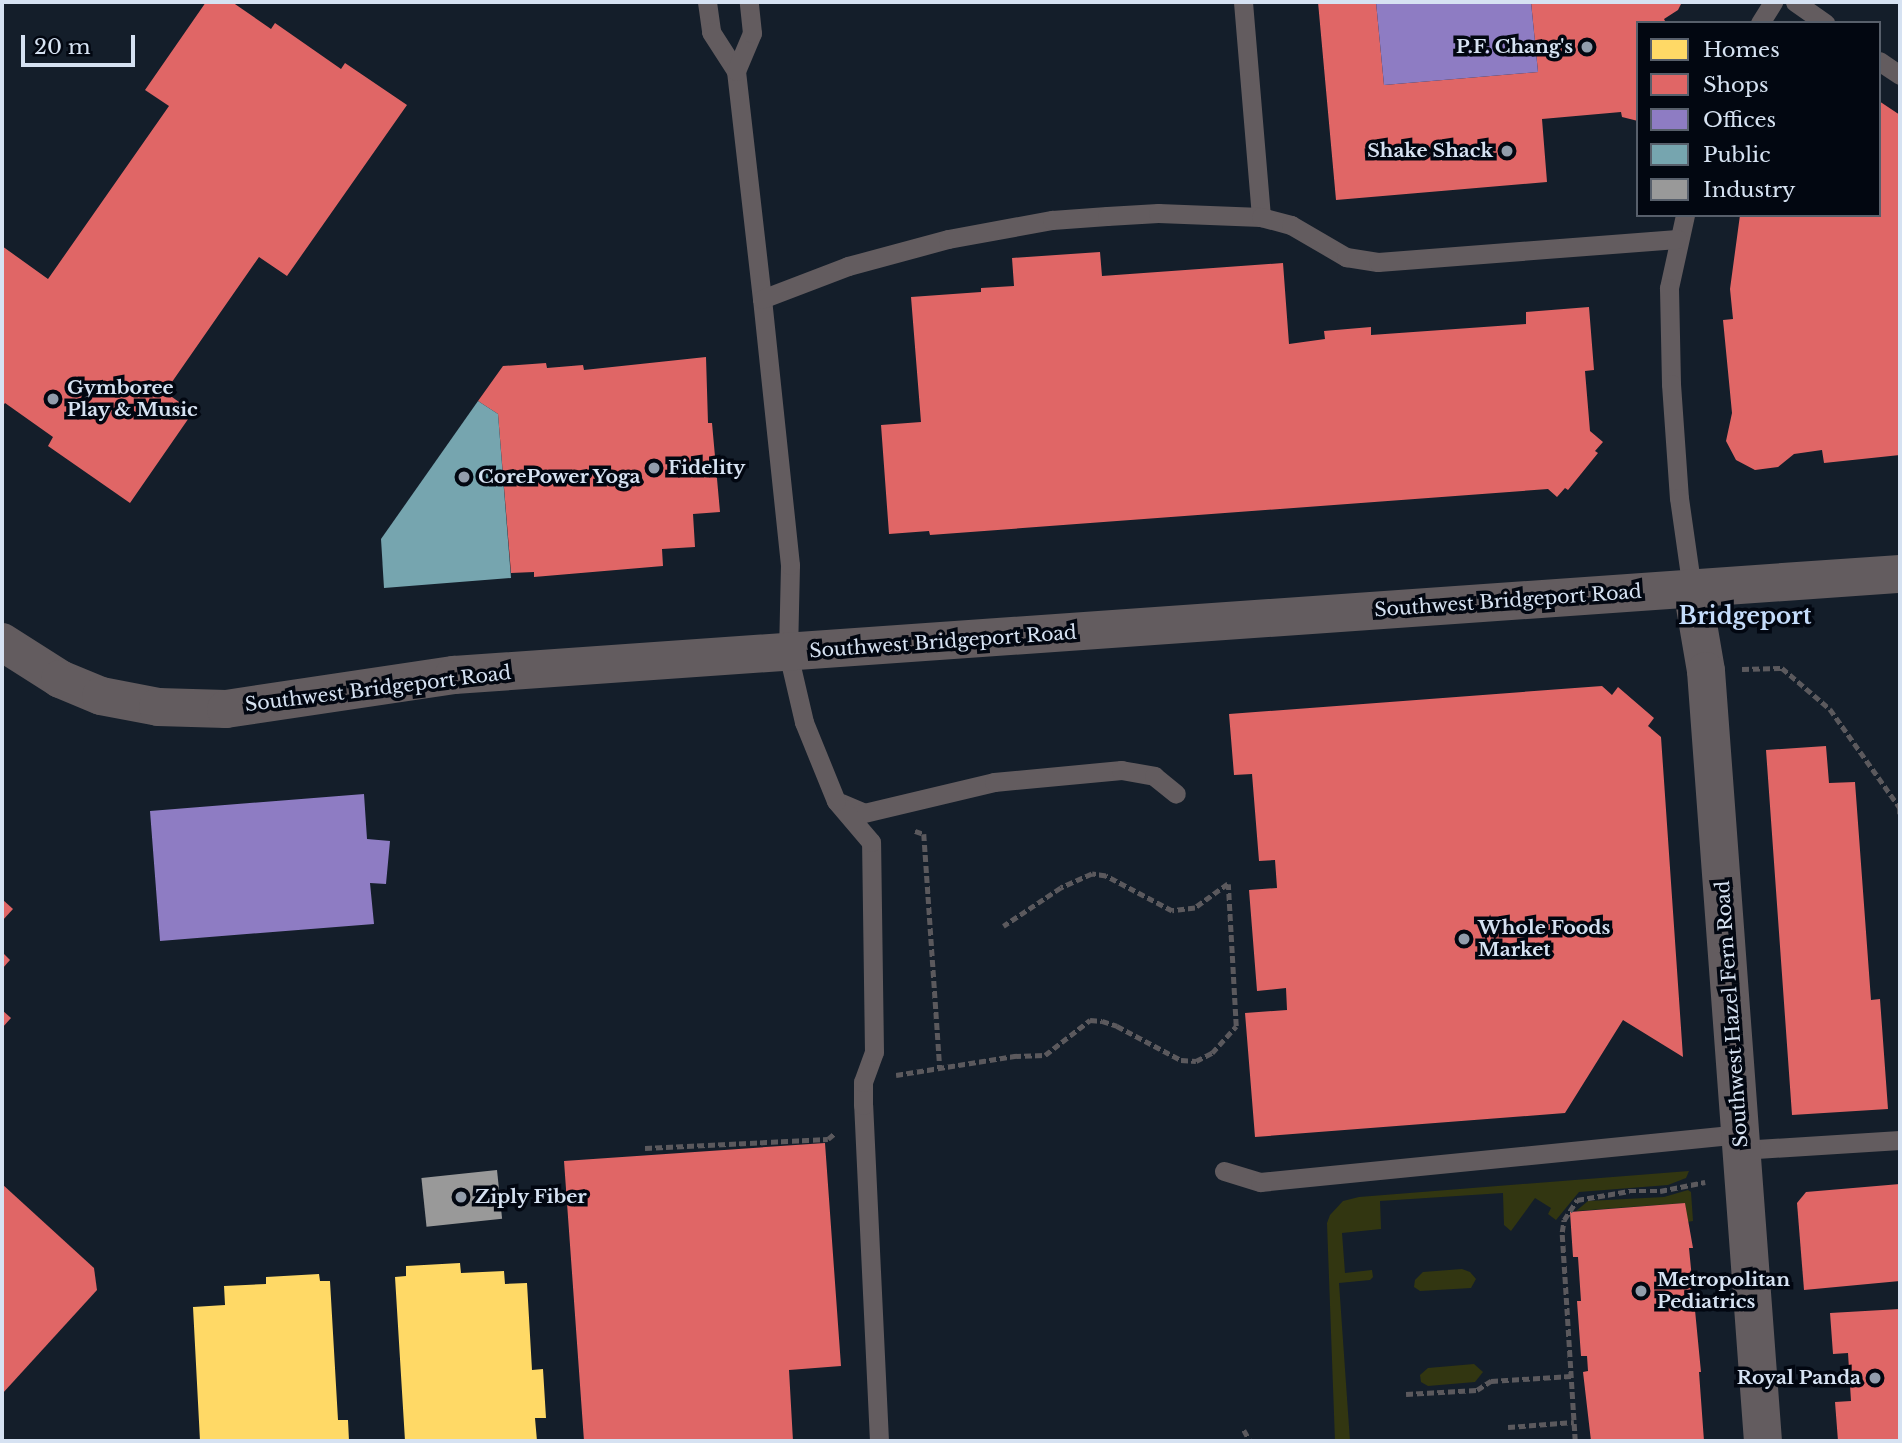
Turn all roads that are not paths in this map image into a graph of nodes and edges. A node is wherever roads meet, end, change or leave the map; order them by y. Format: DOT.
graph roads {
  1 [pos="707,2"];
  2 [pos="749,2"];
  3 [pos="1242,2"];
  4 [pos="1773,2"];
  5 [pos="1795,2"];
  6 [pos="1761,21"];
  7 [pos="1822,21"];
  8 [pos="1881,62"];
  9 [pos="736,71"];
  10 [pos="1900,75"];
  11 [pos="1261,216"];
  12 [pos="1684,217"];
  13 [pos="1678,239"];
  14 [pos="762,299"];
  15 [pos="1900,574"];
  16 [pos="1692,589"];
  17 [pos="2,642"];
  18 [pos="788,653"];
  19 [pos="1176,794"];
  20 [pos="836,801"];
  21 [pos="1900,1140"];
  22 [pos="1742,1155"];
  23 [pos="1224,1171"];
  24 [pos="879,1441"];
  25 [pos="1763,1441"];
  1 -- 9 [label="lane"];
  2 -- 9 [label="lane"];
  3 -- 11 [label="lane"];
  4 -- 6 [label="lane"];
  5 -- 7 [label="lane"];
  8 -- 10 [label="lane"];
  9 -- 14 [label="lane"];
  11 -- 13 [label="lane"];
  11 -- 14 [label="lane"];
  12 -- 13 [label="lane"];
  13 -- 16 [label="lane"];
  14 -- 18 [label="lane"];
  15 -- 16 [label="street, Southwest Bridgeport Road"];
  16 -- 18 [label="street, Southwest Bridgeport Road"];
  16 -- 22 [label="street, Southwest Hazel Fern Road"];
  17 -- 18 [label="street, Southwest Bridgeport Road"];
  18 -- 20 [label="lane"];
  19 -- 20 [label="lane"];
  20 -- 24 [label="lane"];
  21 -- 22 [label="lane"];
  22 -- 23 [label="lane"];
  22 -- 25 [label="street, Southwest Hazel Fern Road"];
}
